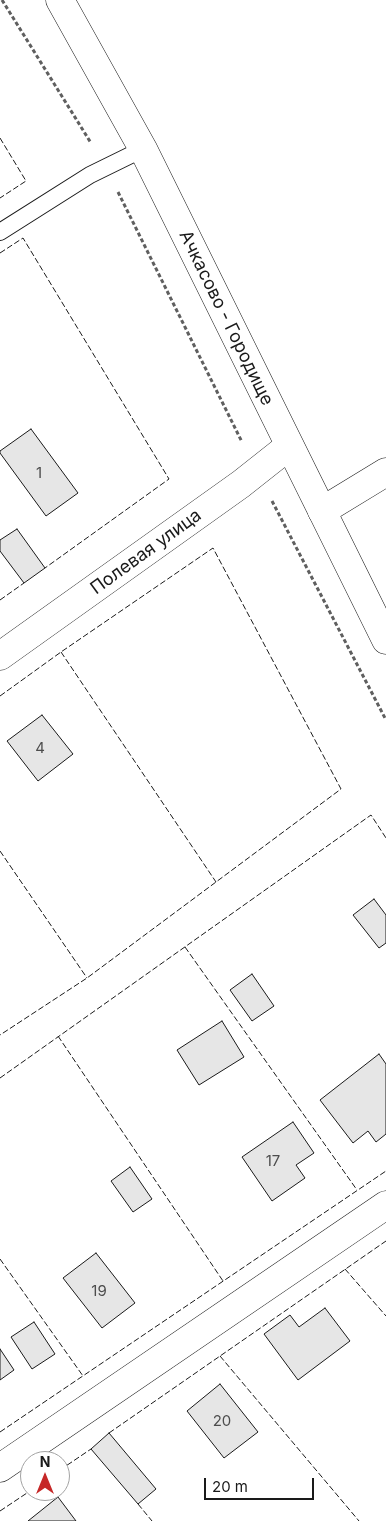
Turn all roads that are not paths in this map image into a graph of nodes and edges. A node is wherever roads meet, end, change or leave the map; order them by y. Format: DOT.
graph roads {
  1 [pos="60,0"];
  2 [pos="143,149"];
  3 [pos="0,232"];
  4 [pos="289,446"];
  5 [pos="386,472"];
  6 [pos="322,512"];
  7 [pos="386,640"];
  8 [pos="0,656"];
  9 [pos="386,1205"];
  10 [pos="0,1468"];
  1 -- 2 [label="street, Ачкасово - Городище"];
  2 -- 3 [label="lane"];
  2 -- 4 [label="street, Ачкасово - Городище"];
  4 -- 6 [label="street, Ачкасово - Городище"];
  4 -- 8 [label="street, Полевая улица"];
  5 -- 6 [label="street"];
  6 -- 7 [label="street, Ачкасово - Городище"];
  9 -- 10 [label="street"];
}
